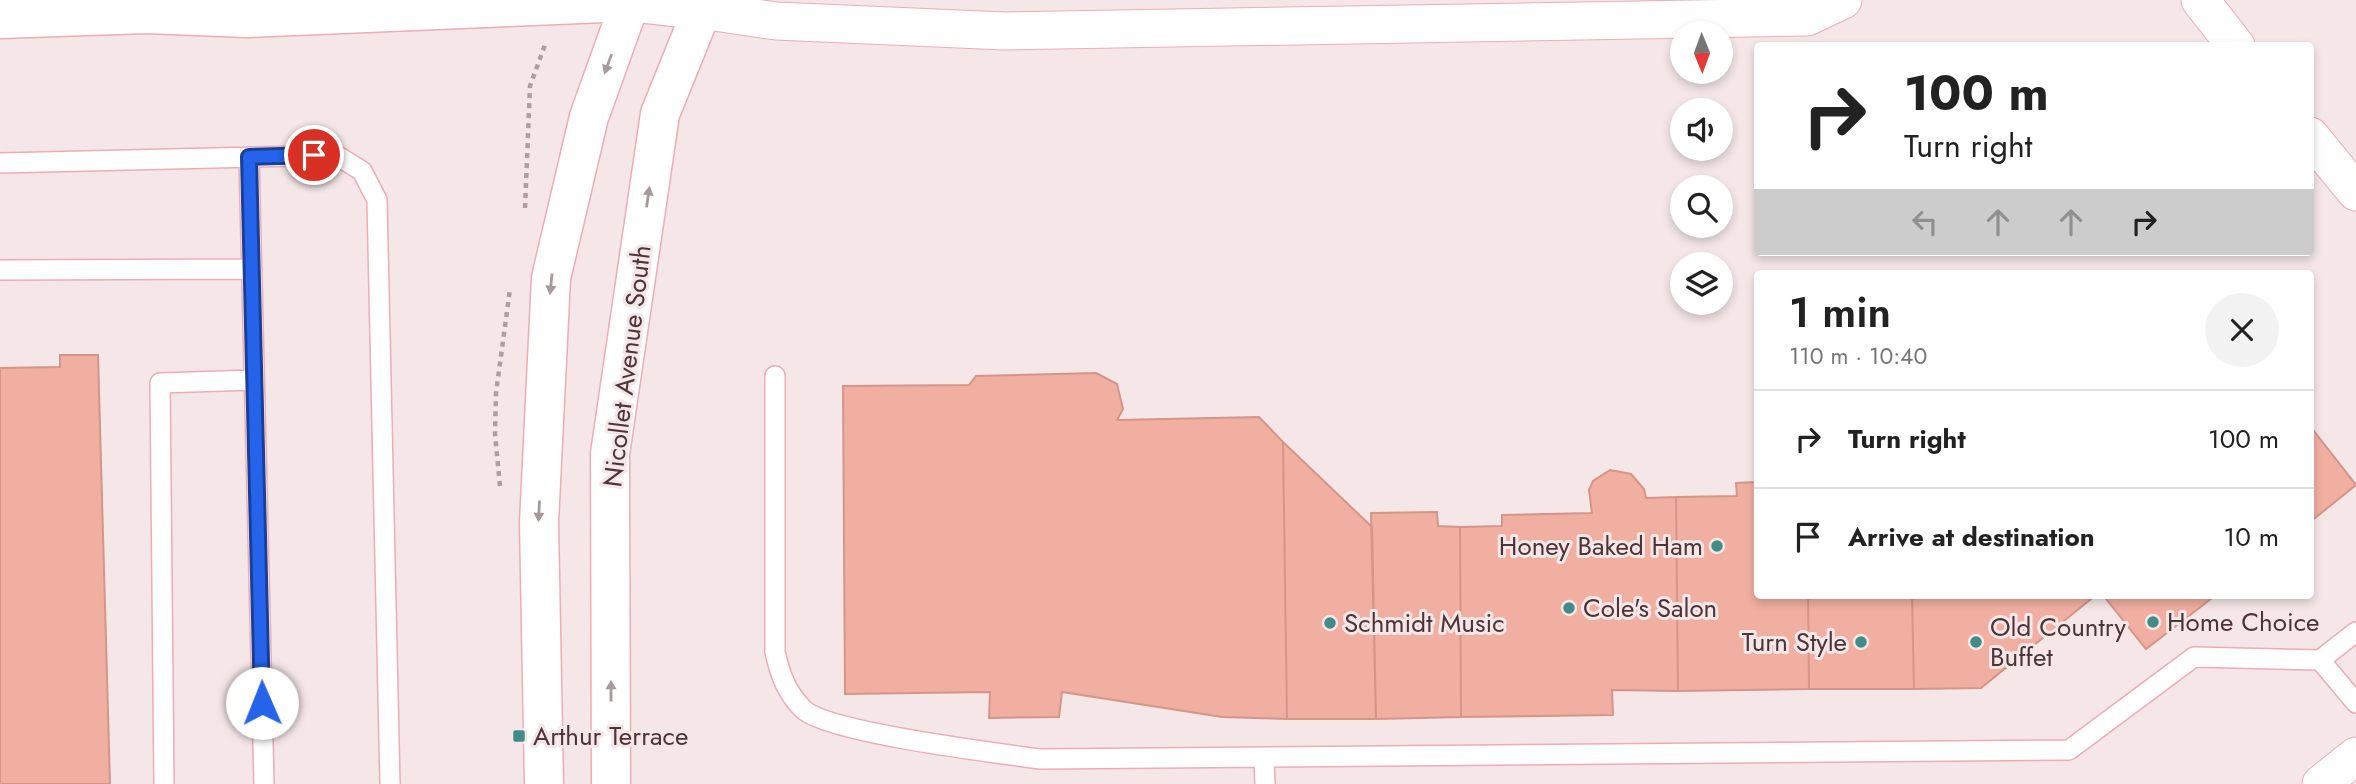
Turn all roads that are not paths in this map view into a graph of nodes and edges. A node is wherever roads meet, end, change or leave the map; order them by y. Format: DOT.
graph roads {
  1 [pos="1843,0"];
  2 [pos="2200,0"];
  3 [pos="631,1"];
  4 [pos="703,5"];
  5 [pos="246,9"];
  6 [pos="1564,12"];
  7 [pos="0,19"];
  8 [pos="2233,42"];
  9 [pos="2314,141"];
  10 [pos="249,157"];
  11 [pos="0,163"];
  12 [pos="2356,192"];
  13 [pos="0,270"];
  14 [pos="252,270"];
  15 [pos="775,376"];
  16 [pos="254,380"];
  17 [pos="2356,632"];
  18 [pos="2320,660"];
  19 [pos="2356,703"];
  20 [pos="2356,756"];
  21 [pos="1264,759"];
  22 [pos="164,784"];
  23 [pos="264,784"];
  24 [pos="390,784"];
  25 [pos="544,784"];
  26 [pos="611,784"];
  27 [pos="1265,784"];
  28 [pos="2321,784"];
  1 -- 6 [label="street"];
  2 -- 8 [label="street"];
  3 -- 4 [label="main road"];
  3 -- 5 [label="main road"];
  3 -- 25 [label="main road, one-way"];
  4 -- 6 [label="street"];
  26 -- 4 [label="main road, Nicollet Avenue South, one-way"];
  5 -- 7 [label="main road"];
  9 -- 12 [label="street"];
  10 -- 11 [label="lane"];
  10 -- 14 [label="lane"];
  10 -- 24 [label="lane"];
  13 -- 14 [label="lane"];
  14 -- 16 [label="lane"];
  15 -- 21 [label="lane"];
  16 -- 22 [label="lane"];
  16 -- 23 [label="lane"];
  17 -- 18 [label="lane"];
  18 -- 19 [label="lane"];
  18 -- 21 [label="lane"];
  20 -- 28 [label="street"];
  21 -- 27 [label="lane"];
}
